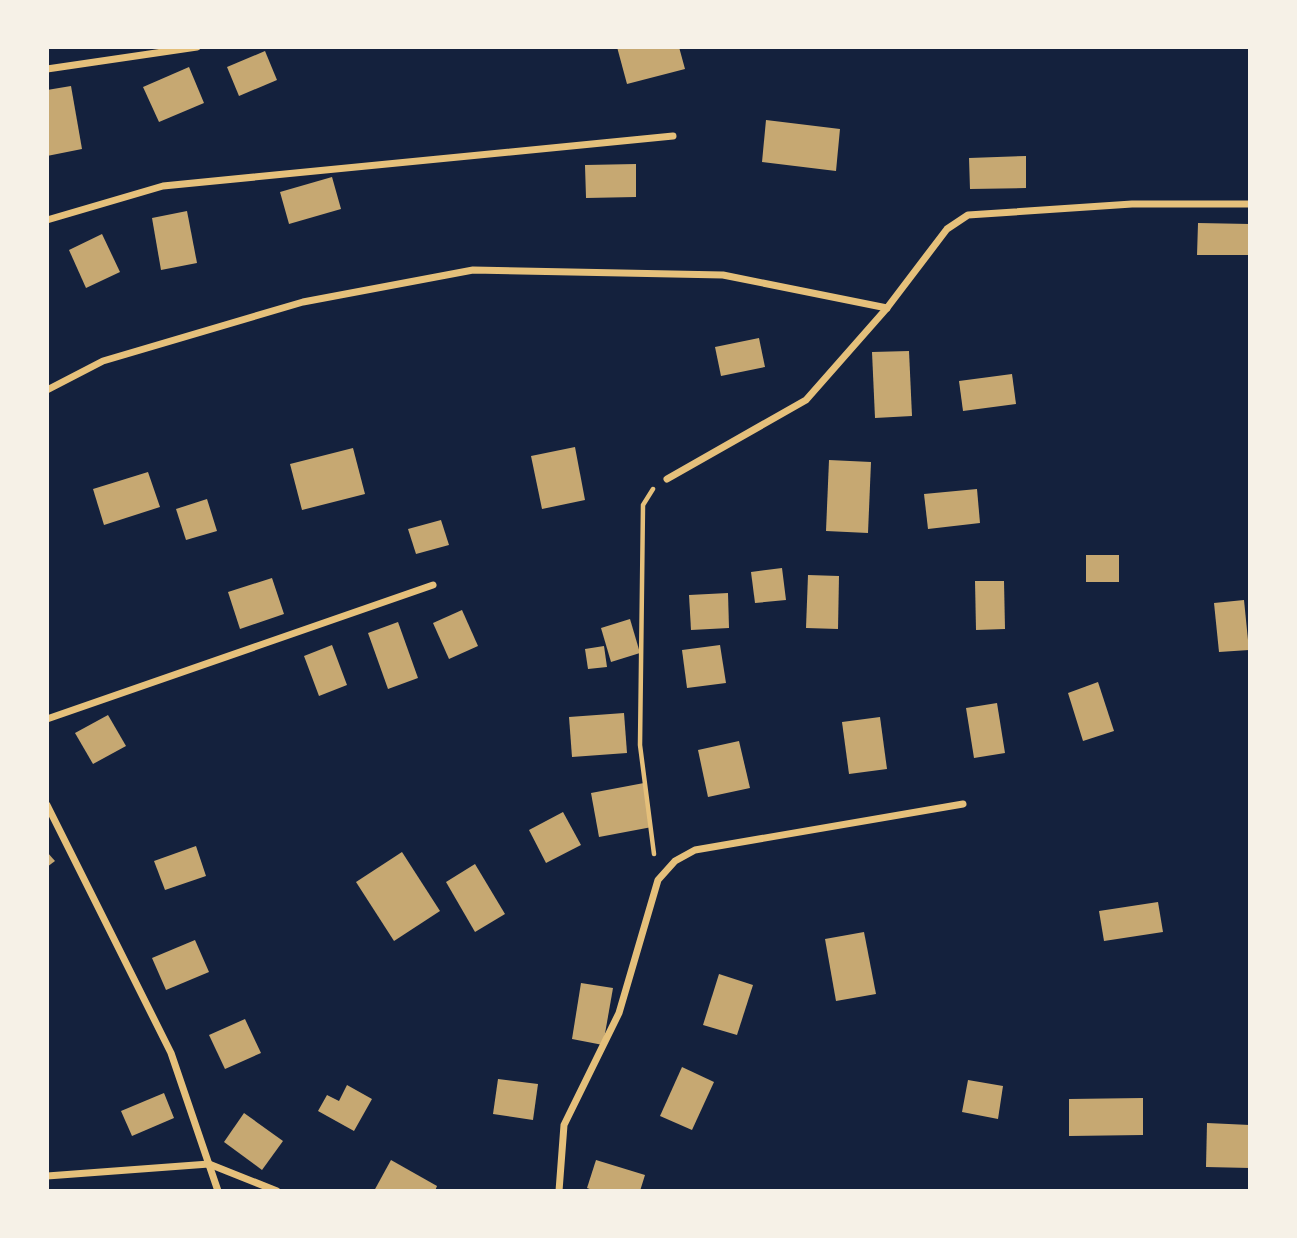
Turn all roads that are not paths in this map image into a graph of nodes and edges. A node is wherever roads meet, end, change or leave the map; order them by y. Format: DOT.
graph roads {
  1 [pos="197,47"];
  2 [pos="47,69"];
  3 [pos="673,136"];
  4 [pos="1250,204"];
  5 [pos="47,219"];
  6 [pos="887,308"];
  7 [pos="47,390"];
  8 [pos="667,479"];
  9 [pos="433,585"];
  10 [pos="47,719"];
  11 [pos="963,804"];
  12 [pos="47,805"];
  13 [pos="209,1164"];
  14 [pos="47,1176"];
  15 [pos="219,1191"];
  16 [pos="277,1191"];
  17 [pos="559,1191"];
  1 -- 2 [label="street"];
  3 -- 5 [label="street"];
  4 -- 6 [label="street"];
  6 -- 7 [label="street"];
  6 -- 8 [label="street"];
  9 -- 10 [label="street"];
  11 -- 17 [label="street"];
  12 -- 13 [label="street"];
  13 -- 14 [label="street"];
  13 -- 15 [label="street"];
  13 -- 16 [label="street"];
}
